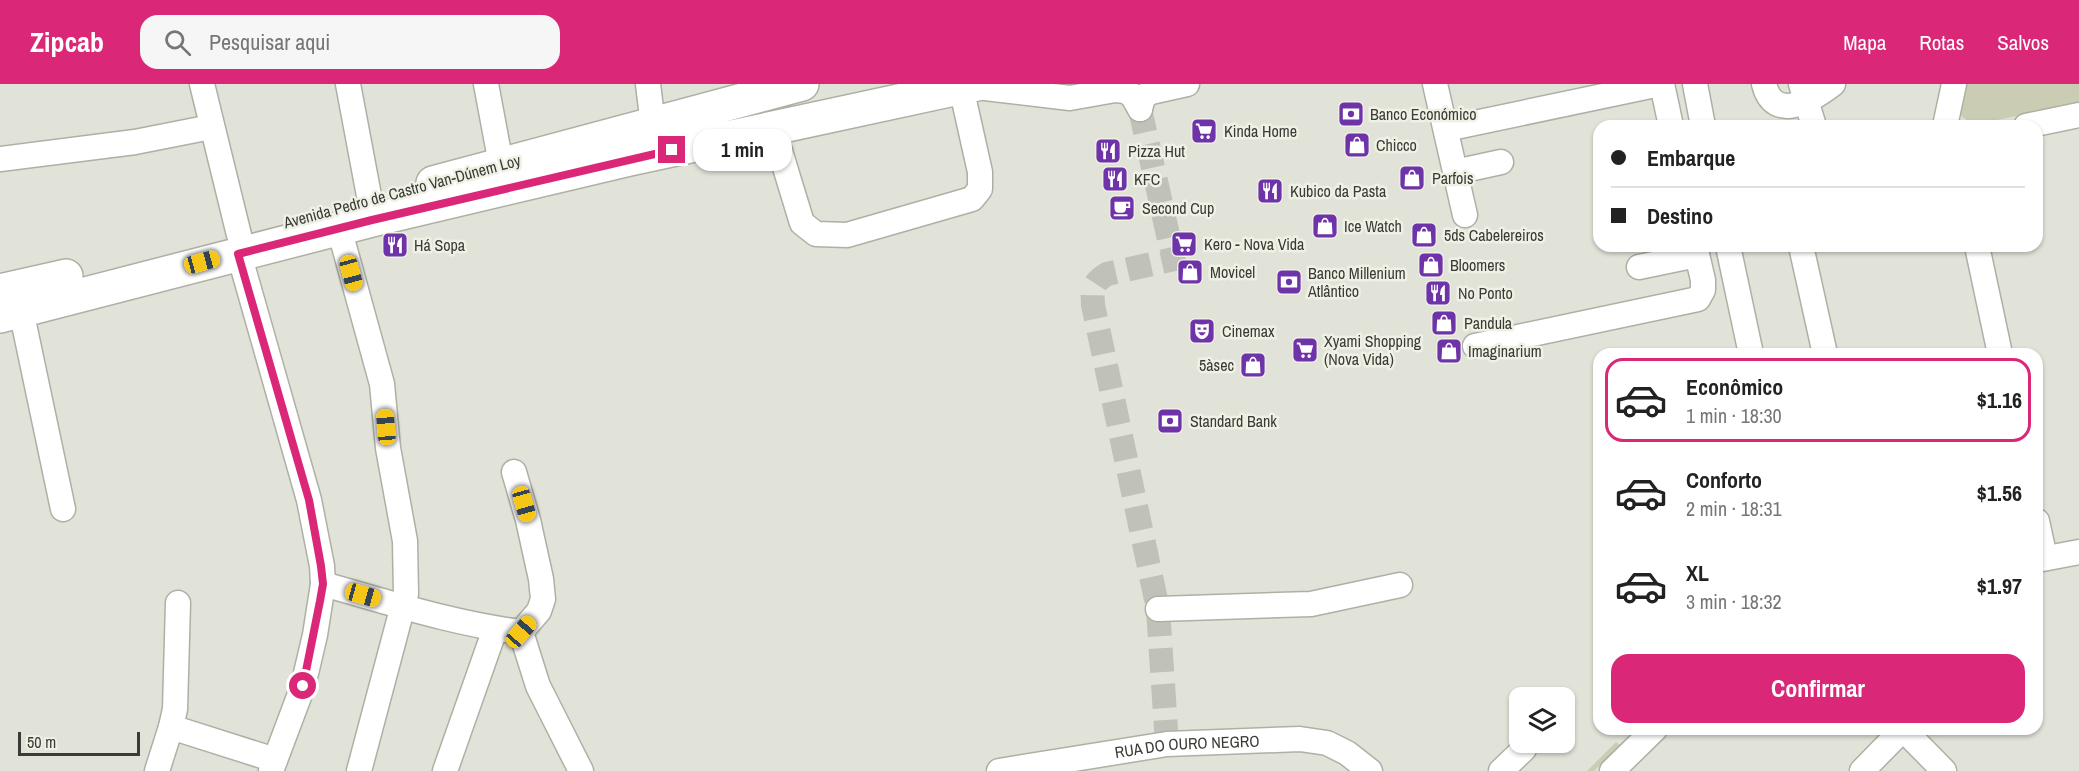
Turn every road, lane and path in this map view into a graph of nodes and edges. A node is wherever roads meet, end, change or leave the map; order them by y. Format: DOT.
graph roads {
  1 [pos="202,84"];
  2 [pos="348,84"];
  3 [pos="486,84"];
  4 [pos="648,84"];
  5 [pos="802,84"];
  6 [pos="1187,84"];
  7 [pos="1661,84"];
  8 [pos="1695,84"];
  9 [pos="1764,84"];
  10 [pos="1954,84"];
  11 [pos="1440,85"];
  12 [pos="969,86"];
  13 [pos="1816,89"];
  14 [pos="2079,115"];
  15 [pos="1670,120"];
  16 [pos="1702,120"];
  17 [pos="1814,120"];
  18 [pos="1946,120"];
  19 [pos="2043,122"];
  20 [pos="653,125"];
  21 [pos="211,126"];
  22 [pos="773,128"];
  23 [pos="1446,129"];
  24 [pos="0,159"];
  25 [pos="1501,162"];
  26 [pos="501,164"];
  27 [pos="1455,172"];
  28 [pos="370,201"];
  29 [pos="1465,215"];
  30 [pos="339,228"];
  31 [pos="239,244"];
  32 [pos="1689,252"];
  33 [pos="1696,252"];
  34 [pos="1729,252"];
  35 [pos="1802,252"];
  36 [pos="1978,252"];
  37 [pos="1639,267"];
  38 [pos="7,306"];
  39 [pos="1475,346"];
  40 [pos="1750,348"];
  41 [pos="1824,348"];
  42 [pos="1999,348"];
  43 [pos="514,472"];
  44 [pos="63,509"];
  45 [pos="2079,552"];
  46 [pos="2043,559"];
  47 [pos="323,584"];
  48 [pos="1400,585"];
  49 [pos="178,603"];
  50 [pos="403,606"];
  51 [pos="1158,609"];
  52 [pos="495,629"];
  53 [pos="521,632"];
  54 [pos="171,727"];
  55 [pos="1648,735"];
  56 [pos="1897,735"];
  57 [pos="1909,735"];
  58 [pos="1520,753"];
  59 [pos="273,766"];
  60 [pos="157,771"];
  61 [pos="359,771"];
  62 [pos="445,771"];
  63 [pos="581,771"];
  64 [pos="999,771"];
  65 [pos="1370,771"];
  66 [pos="1502,771"];
  67 [pos="1612,771"];
  68 [pos="1862,771"];
  69 [pos="1944,771"];
  1 -- 21 [label="street"];
  2 -- 28 [label="street"];
  3 -- 26 [label="street"];
  4 -- 20 [label="street"];
  5 -- 20 [label="highway, Avenida Pedro de Castro Van-Dúnem Loy"];
  6 -- 12 [label="street"];
  7 -- 15 [label="street"];
  7 -- 23 [label="street"];
  8 -- 16 [label="street"];
  9 -- 13 [label="street"];
  10 -- 18 [label="street"];
  11 -- 23 [label="street"];
  12 -- 22 [label="highway, Avenida Pedro de Castro Van-Dúnem Loy"];
  12 -- 22 [label="street"];
  13 -- 17 [label="street"];
  14 -- 19 [label="street"];
  20 -- 26 [label="highway, Avenida Pedro de Castro Van-Dúnem Loy"];
  21 -- 24 [label="street"];
  21 -- 31 [label="street"];
  22 -- 30 [label="highway, Avenida Pedro de Castro Van-Dúnem Loy"];
  23 -- 27 [label="street"];
  25 -- 27 [label="street"];
  26 -- 28 [label="highway, Avenida Pedro de Castro Van-Dúnem Loy"];
  27 -- 29 [label="street"];
  28 -- 31 [label="highway, Avenida Pedro de Castro Van-Dúnem Loy"];
  30 -- 31 [label="highway, Avenida Pedro de Castro Van-Dúnem Loy"];
  30 -- 50 [label="street"];
  31 -- 38 [label="highway, Avenida Pedro de Castro Van-Dúnem Loy"];
  31 -- 47 [label="street"];
  32 -- 37 [label="street"];
  33 -- 39 [label="street"];
  34 -- 40 [label="street"];
  35 -- 41 [label="street"];
  36 -- 42 [label="street"];
  38 -- 44 [label="street"];
  43 -- 53 [label="street"];
  45 -- 46 [label="street"];
  47 -- 50 [label="street"];
  47 -- 59 [label="street"];
  48 -- 51 [label="street"];
  49 -- 54 [label="street"];
  50 -- 52 [label="street"];
  50 -- 61 [label="street"];
  52 -- 53 [label="street"];
  52 -- 62 [label="street"];
  53 -- 63 [label="street"];
  54 -- 59 [label="street"];
  54 -- 60 [label="street"];
  55 -- 67 [label="street"];
  56 -- 68 [label="street"];
  57 -- 69 [label="street"];
  58 -- 66 [label="street"];
  64 -- 65 [label="street, RUA DO OURO NEGRO"];
}
